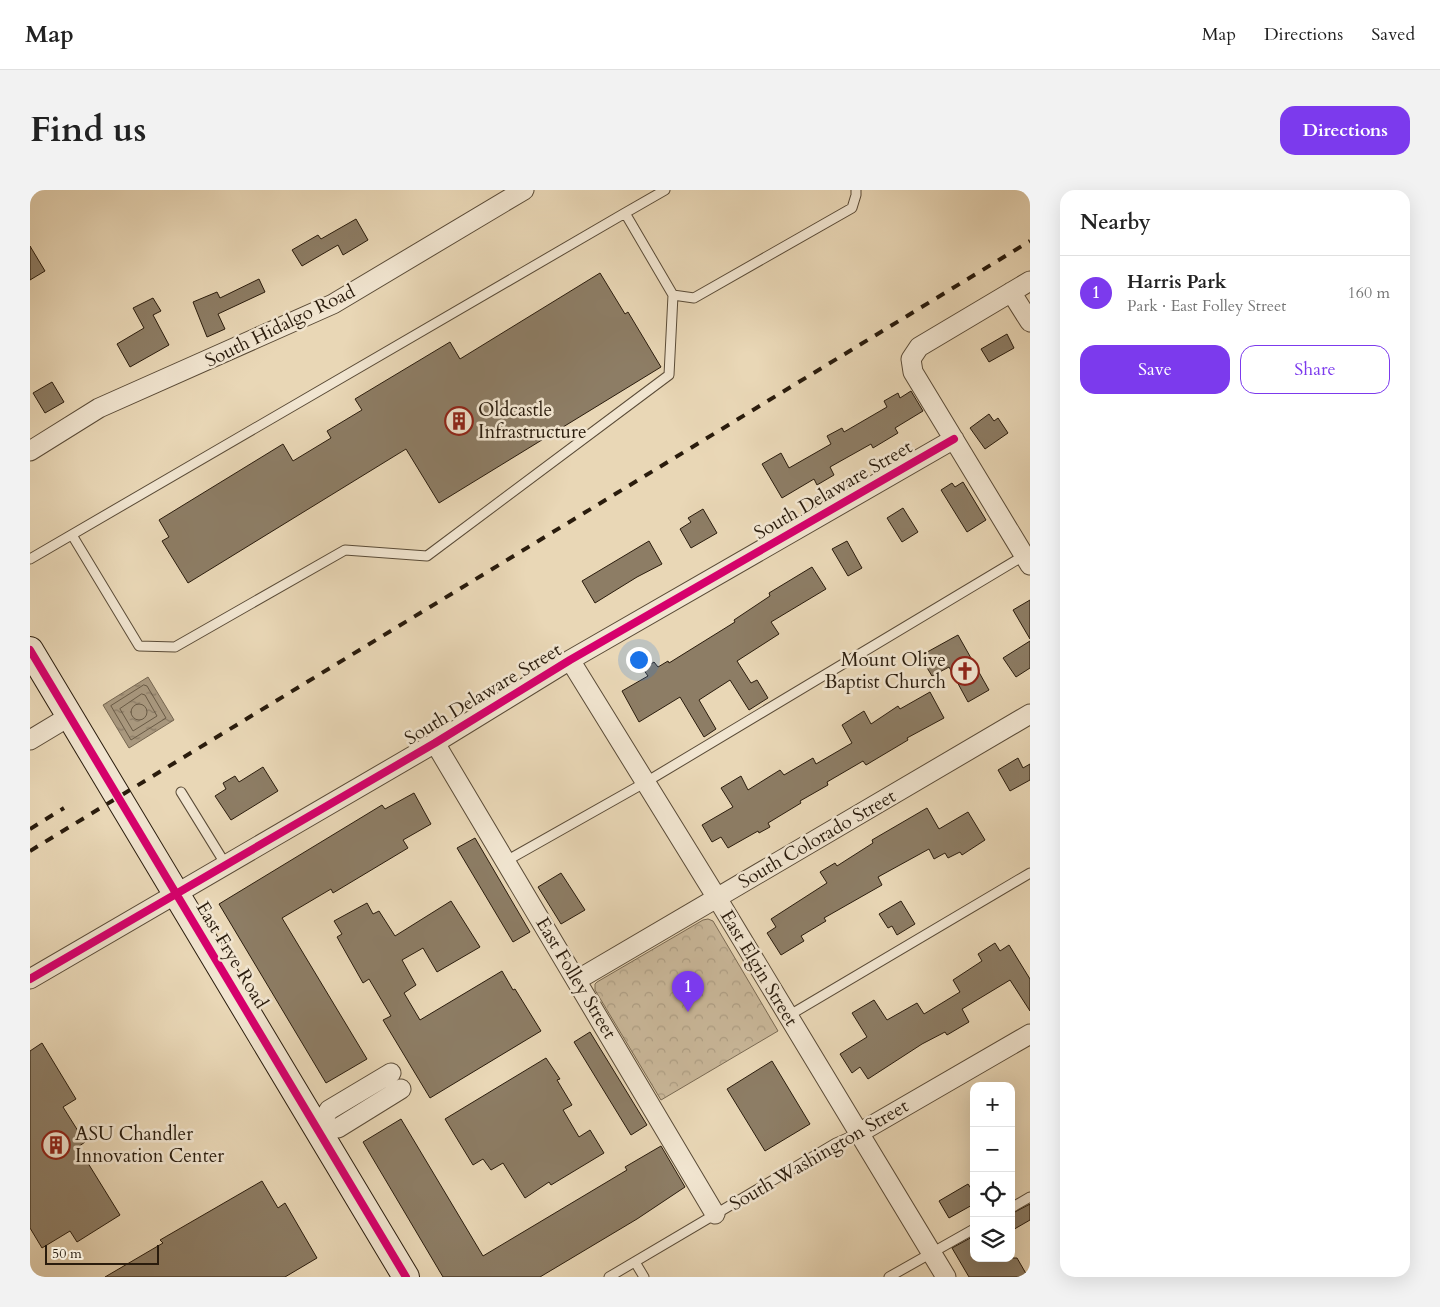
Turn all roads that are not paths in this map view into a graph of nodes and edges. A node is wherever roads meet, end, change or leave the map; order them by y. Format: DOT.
graph roads {
  1 [pos="524,190"];
  2 [pos="665,190"];
  3 [pos="856,190"];
  4 [pos="626,213"];
  5 [pos="1030,281"];
  6 [pos="1012,292"];
  7 [pos="673,295"];
  8 [pos="1030,322"];
  9 [pos="954,439"];
  10 [pos="30,450"];
  11 [pos="72,535"];
  12 [pos="30,559"];
  13 [pos="1027,560"];
  14 [pos="30,650"];
  15 [pos="570,660"];
  16 [pos="1030,714"];
  17 [pos="70,716"];
  18 [pos="30,740"];
  19 [pos="435,743"];
  20 [pos="646,782"];
  21 [pos="181,792"];
  22 [pos="506,861"];
  23 [pos="226,865"];
  24 [pos="1030,873"];
  25 [pos="176,894"];
  26 [pos="717,898"];
  27 [pos="30,979"];
  28 [pos="578,980"];
  29 [pos="788,1016"];
  30 [pos="1030,1034"];
  31 [pos="396,1081"];
  32 [pos="317,1129"];
  33 [pos="859,1133"];
  34 [pos="1030,1197"];
  35 [pos="1015,1206"];
  36 [pos="716,1214"];
  37 [pos="970,1231"];
  38 [pos="931,1252"];
  39 [pos="635,1262"];
  40 [pos="406,1277"];
  41 [pos="609,1277"];
  42 [pos="644,1277"];
  43 [pos="889,1277"];
  44 [pos="946,1277"];
  1 -- 10 [label="street, South Hidalgo Road"];
  2 -- 4 [label="lane"];
  3 -- 7 [label="lane"];
  4 -- 7 [label="lane"];
  4 -- 11 [label="lane"];
  5 -- 6 [label="street"];
  6 -- 8 [label="street"];
  6 -- 9 [label="street"];
  7 -- 11 [label="lane"];
  9 -- 13 [label="street"];
  9 -- 15 [label="street, South Delaware Street"];
  11 -- 12 [label="lane"];
  13 -- 20 [label="lane"];
  14 -- 17 [label="street, East Frye Road"];
  15 -- 19 [label="street, South Delaware Street"];
  15 -- 20 [label="street, East Elgin Street"];
  16 -- 26 [label="street, South Colorado Street"];
  17 -- 18 [label="street"];
  17 -- 25 [label="street, East Frye Road"];
  19 -- 22 [label="street, East Folley Street"];
  19 -- 23 [label="street, South Delaware Street"];
  20 -- 22 [label="lane"];
  20 -- 26 [label="street, East Elgin Street"];
  21 -- 23 [label="lane"];
  22 -- 28 [label="street, East Folley Street"];
  23 -- 25 [label="street, South Delaware Street"];
  24 -- 29 [label="lane"];
  25 -- 27 [label="street, South Delaware Street"];
  25 -- 32 [label="street, East Frye Road"];
  26 -- 28 [label="street, South Colorado Street"];
  26 -- 29 [label="street, East Elgin Street"];
  28 -- 36 [label="street, East Folley Street"];
  29 -- 33 [label="street, East Elgin Street"];
  30 -- 33 [label="street, South Washington Street"];
  31 -- 32 [label="street"];
  32 -- 40 [label="street, East Frye Road"];
  33 -- 36 [label="lane, South Washington Street"];
  33 -- 38 [label="street, East Elgin Street"];
  34 -- 35 [label="lane"];
  36 -- 39 [label="lane, South Washington Street"];
  37 -- 38 [label="lane"];
  38 -- 43 [label="lane"];
  38 -- 44 [label="street, East Elgin Street"];
  39 -- 41 [label="lane, South Washington Street"];
  39 -- 42 [label="lane"];
}
